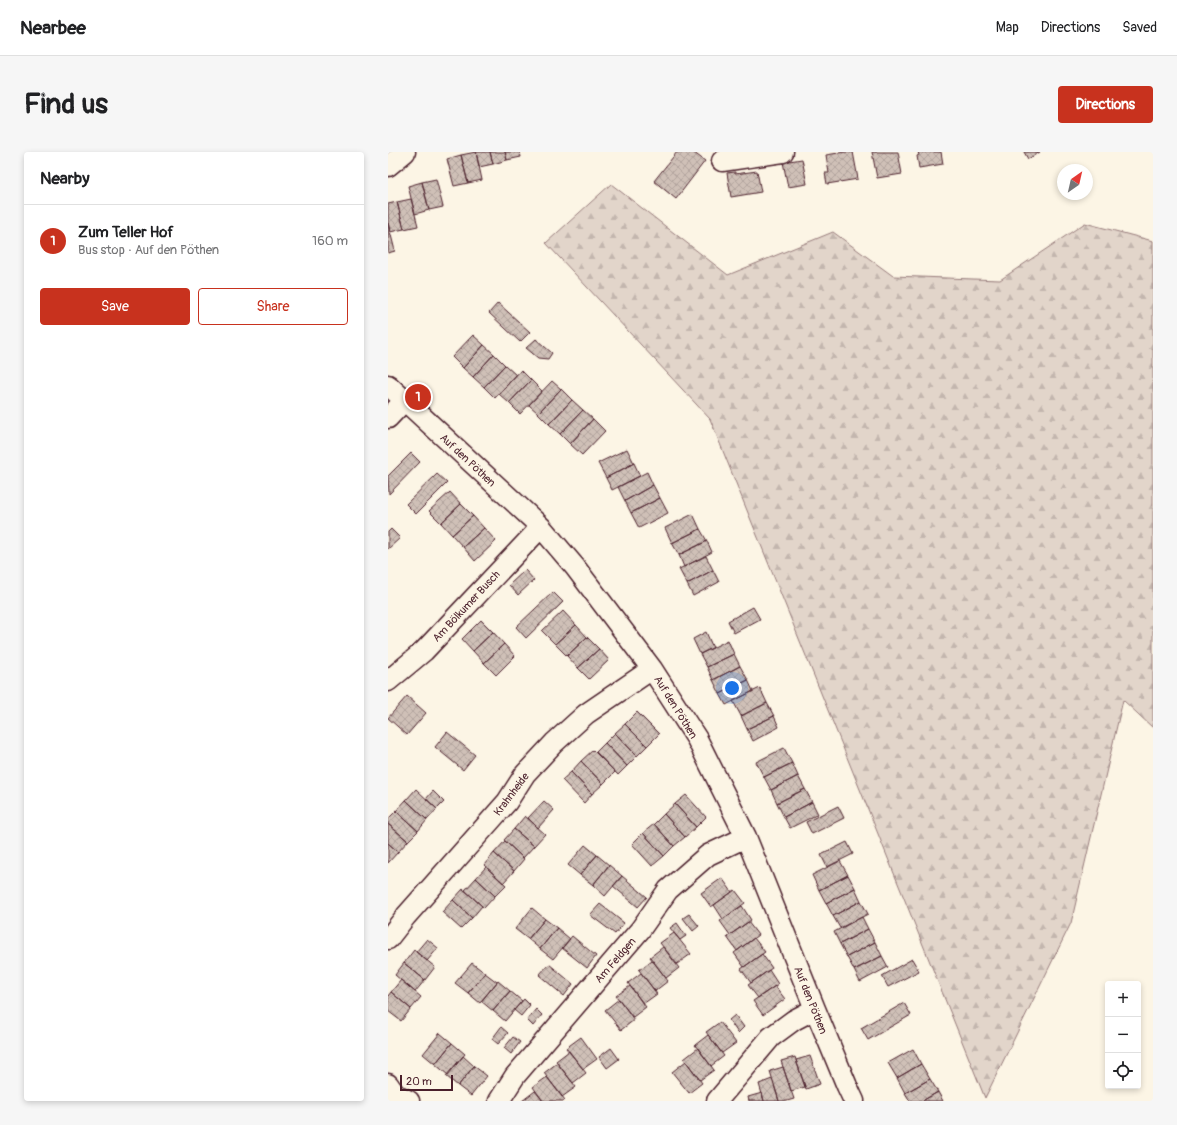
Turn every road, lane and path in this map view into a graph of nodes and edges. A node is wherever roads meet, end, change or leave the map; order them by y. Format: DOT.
graph roads {
  1 [pos="405,152"];
  2 [pos="782,152"];
  3 [pos="722,162"];
  4 [pos="388,166"];
  5 [pos="388,386"];
  6 [pos="404,401"];
  7 [pos="388,418"];
  8 [pos="541,527"];
  9 [pos="652,669"];
  10 [pos="388,681"];
  11 [pos="746,837"];
  12 [pos="388,939"];
  13 [pos="815,1009"];
  14 [pos="388,1084"];
  15 [pos="409,1101"];
  16 [pos="499,1101"];
  17 [pos="717,1101"];
  18 [pos="854,1101"];
  1 -- 4 [label="street"];
  2 -- 3 [label="street"];
  5 -- 6 [label="street, Auf den Pöthen"];
  6 -- 7 [label="street"];
  6 -- 8 [label="street, Auf den Pöthen"];
  8 -- 9 [label="street, Auf den Pöthen"];
  8 -- 10 [label="street, Am Bölkumer Busch"];
  9 -- 11 [label="street, Auf den Pöthen"];
  9 -- 12 [label="street, Krahnheide"];
  11 -- 13 [label="street, Auf den Pöthen"];
  11 -- 16 [label="street, Am Feldgen"];
  13 -- 17 [label="street"];
  13 -- 18 [label="street, Auf den Pöthen"];
  14 -- 15 [label="street"];
}
